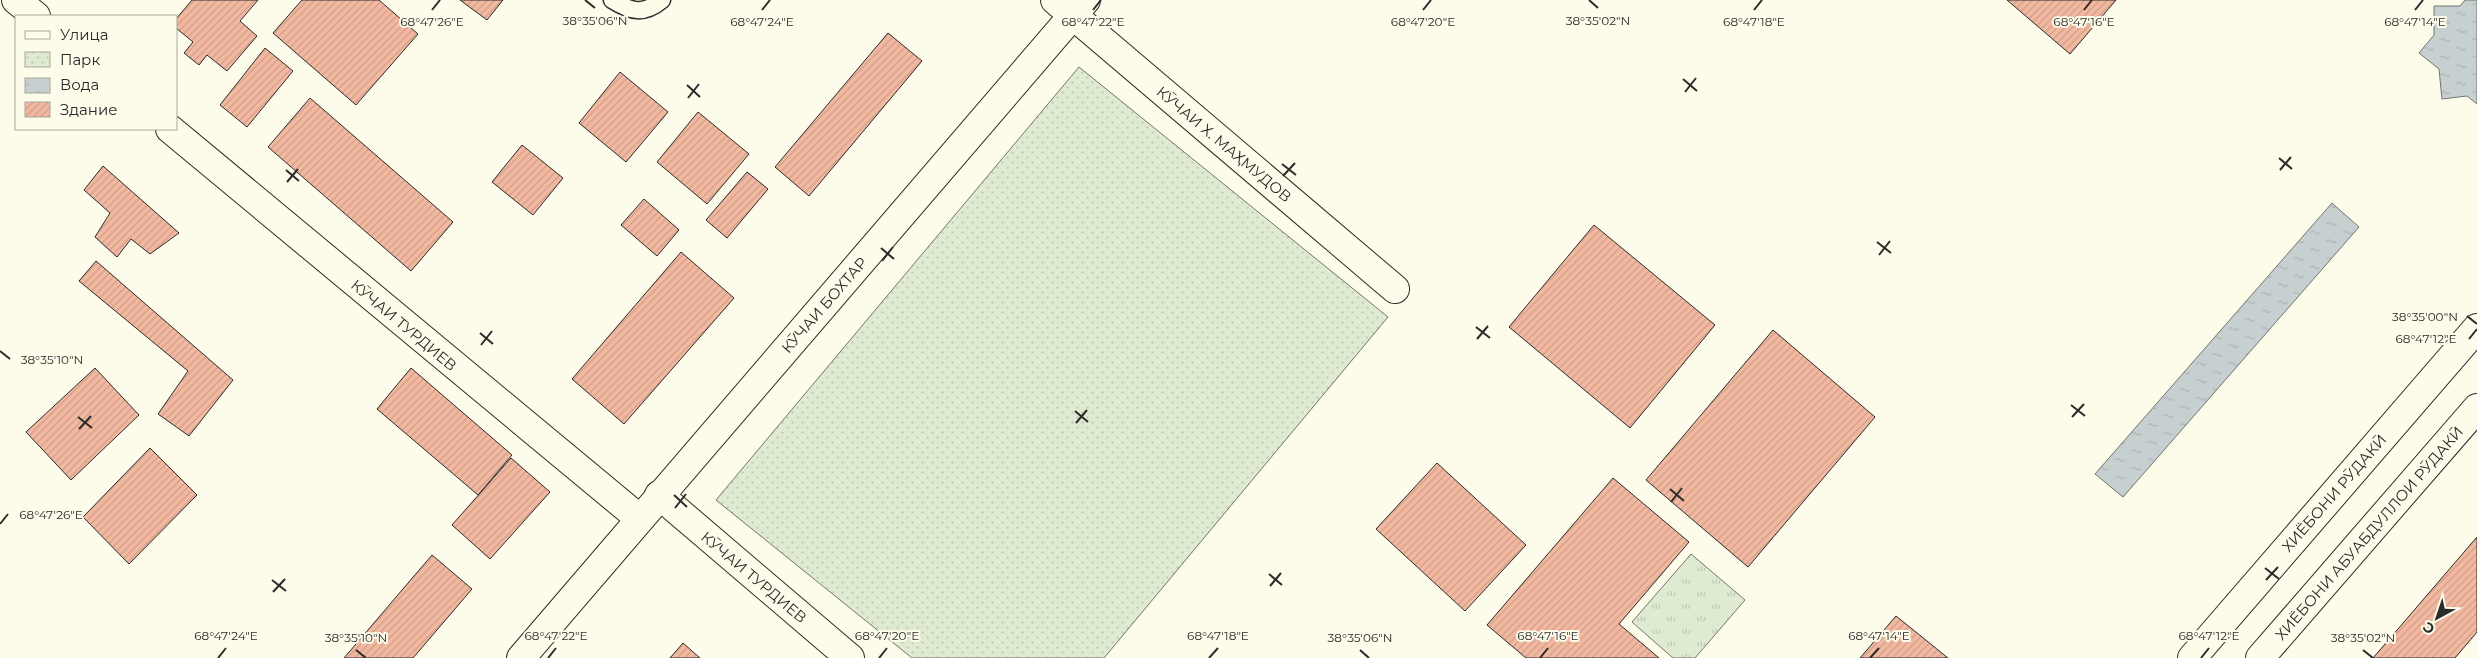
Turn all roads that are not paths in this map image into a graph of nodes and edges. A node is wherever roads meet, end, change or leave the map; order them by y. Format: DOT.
graph roads {
  1 [pos="16,0"];
  2 [pos="612,0"];
  3 [pos="662,0"];
  4 [pos="1071,5"];
  5 [pos="35,15"];
  6 [pos="171,130"];
  7 [pos="1394,289"];
  8 [pos="2477,328"];
  9 [pos="2477,408"];
  10 [pos="659,496"];
  11 [pos="640,519"];
  12 [pos="521,658"];
  13 [pos="850,658"];
  14 [pos="2192,658"];
  15 [pos="2260,658"];
  1 -- 5 [label="main road"];
  2 -- 3 [label="lane"];
  4 -- 7 [label="main road, КӮЧАИ Х. МАҲМУДОВ"];
  4 -- 10 [label="main road, КӮЧАИ БОХТАР"];
  6 -- 11 [label="main road, КӮЧАИ ТУРДИЕВ"];
  8 -- 14 [label="main road, ХИЁБОНИ РӮДАКӢ"];
  9 -- 15 [label="main road, ХИЁБОНИ АБУАБДУЛЛОИ РӮДАКӢ"];
  10 -- 11 [label="main road, КӮЧАИ БОХТАР"];
  10 -- 13 [label="main road, КӮЧАИ ТУРДИЕВ"];
  11 -- 12 [label="main road, КӮЧАИ БОХТАР"];
}
